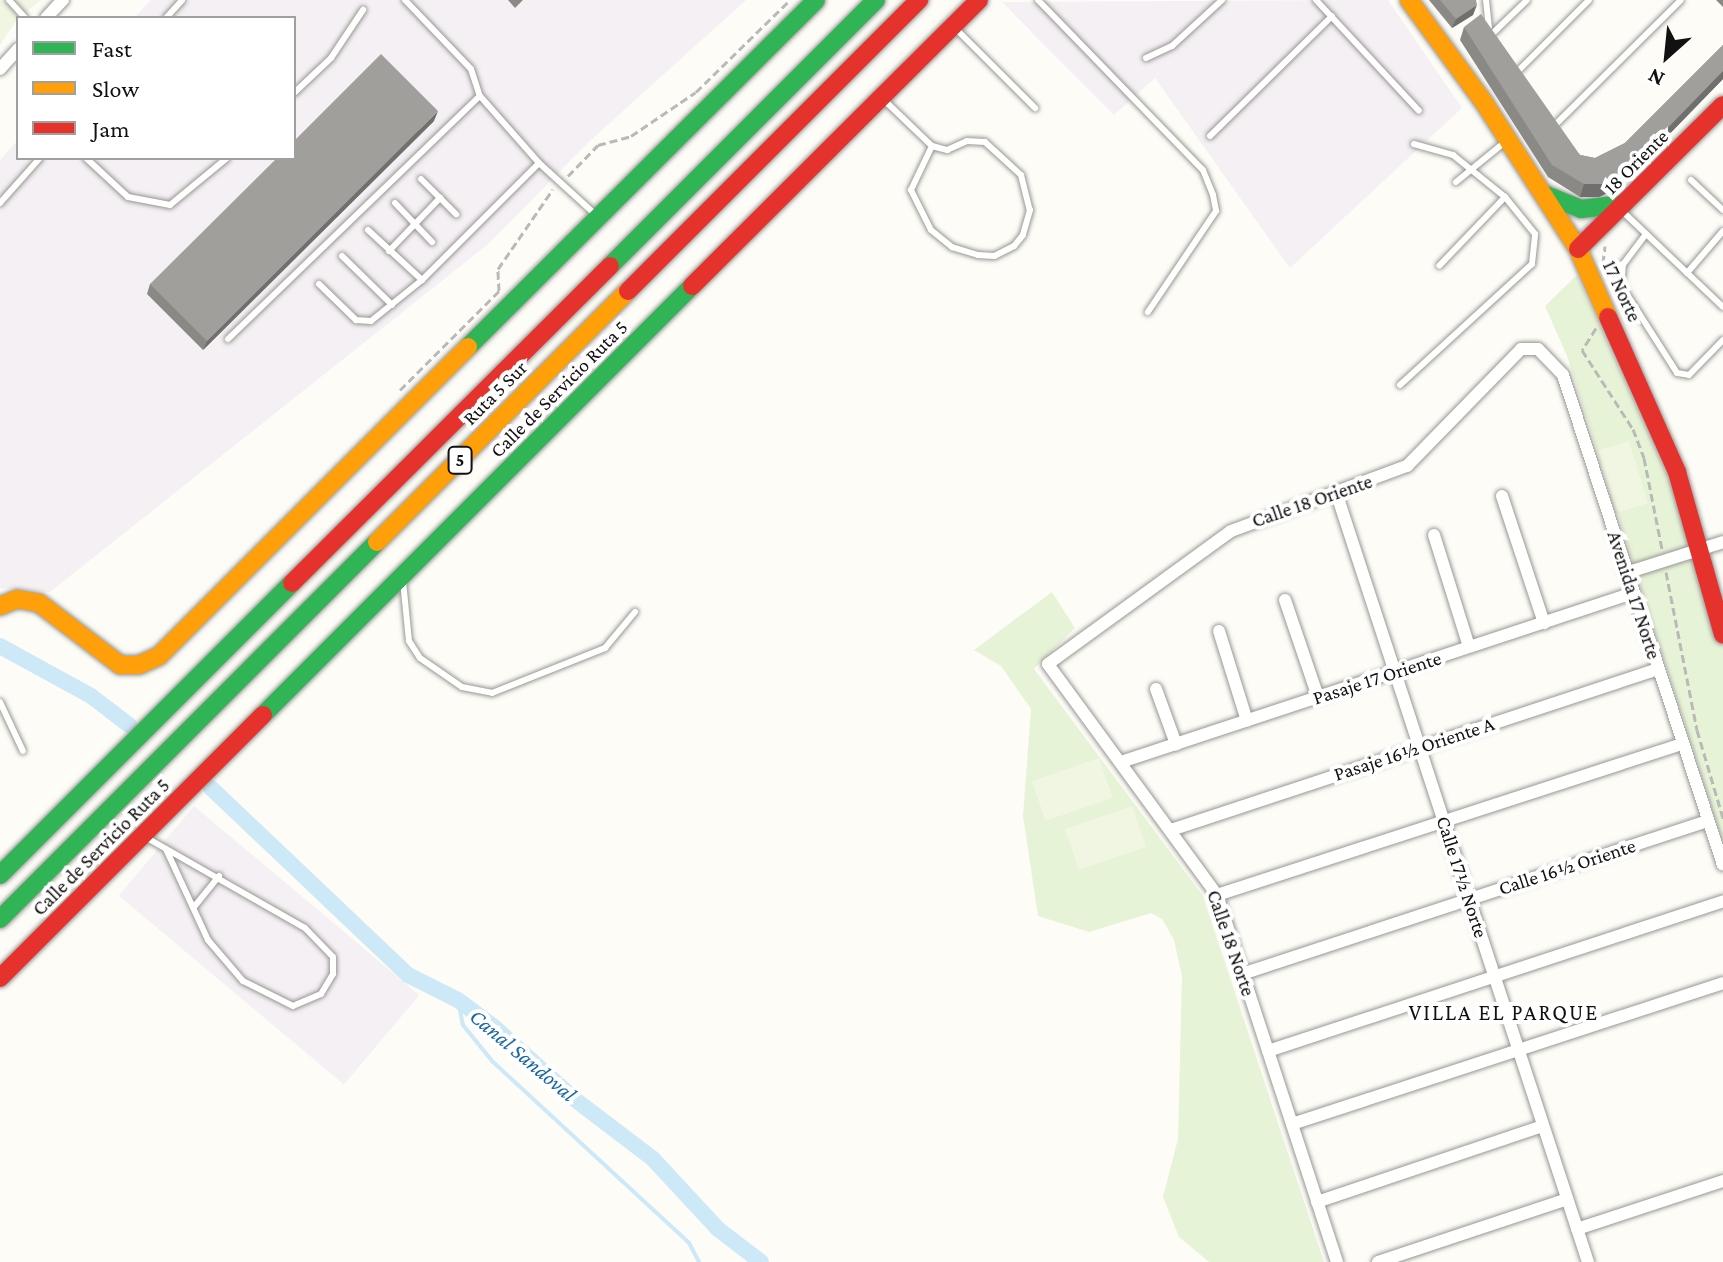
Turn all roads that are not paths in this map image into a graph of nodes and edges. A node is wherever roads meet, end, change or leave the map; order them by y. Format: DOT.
graph roads {
  1 [pos="9,0"];
  2 [pos="63,0"];
  3 [pos="182,0"];
  4 [pos="405,0"];
  5 [pos="816,0"];
  6 [pos="876,0"];
  7 [pos="919,0"];
  8 [pos="979,0"];
  9 [pos="1038,0"];
  10 [pos="1222,0"];
  11 [pos="1316,0"];
  12 [pos="1409,0"];
  13 [pos="1486,0"];
  14 [pos="1527,0"];
  15 [pos="1589,0"];
  16 [pos="1681,0"];
  17 [pos="363,10"];
  18 [pos="23,16"];
  19 [pos="48,16"];
  20 [pos="168,16"];
  21 [pos="1332,16"];
  22 [pos="953,26"];
  23 [pos="1493,33"];
  24 [pos="1502,46"];
  25 [pos="16,51"];
  26 [pos="1146,58"];
  27 [pos="1510,59"];
  28 [pos="0,69"];
  29 [pos="1518,71"];
  30 [pos="1526,82"];
  31 [pos="296,91"];
  32 [pos="480,96"];
  33 [pos="882,98"];
  34 [pos="1035,108"];
  35 [pos="1419,111"];
  36 [pos="1720,113"];
  37 [pos="1547,114"];
  38 [pos="1555,125"];
  39 [pos="1210,136"];
  40 [pos="1563,138"];
  41 [pos="1508,140"];
  42 [pos="1414,144"];
  43 [pos="932,146"];
  44 [pos="38,160"];
  45 [pos="88,160"];
  46 [pos="225,160"];
  47 [pos="539,163"];
  48 [pos="1470,169"];
  49 [pos="421,179"];
  50 [pos="1691,180"];
  51 [pos="1456,182"];
  52 [pos="1544,194"];
  53 [pos="1505,197"];
  54 [pos="440,198"];
  55 [pos="0,203"];
  56 [pos="395,203"];
  57 [pos="1723,210"];
  58 [pos="1625,211"];
  59 [pos="456,214"];
  60 [pos="600,218"];
  61 [pos="415,224"];
  62 [pos="368,230"];
  63 [pos="1723,231"];
  64 [pos="1646,234"];
  65 [pos="432,242"];
  66 [pos="1578,249"];
  67 [pos="389,251"];
  68 [pos="342,256"];
  69 [pos="1439,266"];
  70 [pos="1687,273"];
  71 [pos="422,280"];
  72 [pos="319,284"];
  73 [pos="392,305"];
  74 [pos="1723,307"];
  75 [pos="1148,312"];
  76 [pos="228,339"];
  77 [pos="1723,340"];
  78 [pos="1521,349"];
  79 [pos="1400,385"];
  80 [pos="1336,492"];
  81 [pos="1502,496"];
  82 [pos="1434,535"];
  83 [pos="1723,542"];
  84 [pos="1696,551"];
  85 [pos="1626,573"];
  86 [pos="401,578"];
  87 [pos="1633,593"];
  88 [pos="1285,600"];
  89 [pos="0,606"];
  90 [pos="635,612"];
  91 [pos="1544,623"];
  92 [pos="1219,631"];
  93 [pos="1723,635"];
  94 [pos="1469,647"];
  95 [pos="1048,664"];
  96 [pos="1658,669"];
  97 [pos="1394,672"];
  98 [pos="1156,689"];
  99 [pos="1318,697"];
  100 [pos="0,702"];
  101 [pos="1247,721"];
  102 [pos="1176,744"];
  103 [pos="1683,744"];
  104 [pos="1419,747"];
  105 [pos="23,751"];
  106 [pos="1121,762"];
  107 [pos="1708,821"];
  108 [pos="1444,823"];
  109 [pos="1171,830"];
  110 [pos="144,835"];
  111 [pos="166,849"];
  112 [pos="1723,865"];
  113 [pos="2,871"];
  114 [pos="219,876"];
  115 [pos="1217,895"];
  116 [pos="1469,899"];
  117 [pos="1723,901"];
  118 [pos="194,907"];
  119 [pos="0,919"];
  120 [pos="1242,974"];
  121 [pos="1494,976"];
  122 [pos="0,978"];
  123 [pos="1723,983"];
  124 [pos="1518,1050"];
  125 [pos="1268,1051"];
  126 [pos="1292,1124"];
  127 [pos="1543,1126"];
  128 [pos="1723,1181"];
  129 [pos="1567,1199"];
  130 [pos="1317,1202"];
  131 [pos="1577,1229"];
  132 [pos="1337,1262"];
  133 [pos="1378,1262"];
  134 [pos="1588,1262"];
  1 -- 18 [label="lane"];
  2 -- 19 [label="street"];
  3 -- 20 [label="lane"];
  4 -- 32 [label="lane"];
  5 -- 60 [label="main road"];
  6 -- 113 [label="main road, Ruta 5 Sur / 5"];
  7 -- 119 [label="main road, Ruta 5 Sur / 5"];
  8 -- 22 [label="main road, Calle de Servicio Ruta 5"];
  9 -- 75 [label="lane"];
  10 -- 26 [label="lane"];
  11 -- 21 [label="lane"];
  12 -- 41 [label="main road, 17 Norte"];
  13 -- 23 [label="lane"];
  14 -- 23 [label="lane"];
  15 -- 29 [label="lane"];
  16 -- 38 [label="lane"];
  17 -- 31 [label="lane"];
  21 -- 35 [label="lane"];
  21 -- 39 [label="lane"];
  22 -- 33 [label="main road, Calle de Servicio Ruta 5"];
  22 -- 34 [label="lane"];
  23 -- 24 [label="lane"];
  25 -- 28 [label="street"];
  27 -- 29 [label="lane"];
  29 -- 30 [label="lane"];
  32 -- 47 [label="lane"];
  32 -- 76 [label="lane"];
  33 -- 43 [label="lane"];
  33 -- 86 [label="main road, Calle de Servicio Ruta 5"];
  36 -- 58 [label="main road, 18 Oriente"];
  37 -- 38 [label="lane"];
  38 -- 40 [label="lane"];
  41 -- 48 [label="lane"];
  41 -- 52 [label="main road, 17 Norte"];
  42 -- 48 [label="lane"];
  43 -- 43 [label="lane"];
  44 -- 55 [label="lane"];
  45 -- 46 [label="lane"];
  47 -- 60 [label="lane"];
  47 -- 71 [label="lane"];
  48 -- 51 [label="lane"];
  48 -- 53 [label="lane"];
  49 -- 54 [label="lane"];
  50 -- 57 [label="lane"];
  52 -- 58 [label="main road"];
  52 -- 66 [label="main road, 17 Norte"];
  53 -- 69 [label="lane"];
  53 -- 79 [label="lane"];
  54 -- 59 [label="lane"];
  54 -- 61 [label="lane"];
  56 -- 61 [label="lane"];
  58 -- 64 [label="lane"];
  58 -- 66 [label="main road, 18 Oriente"];
  60 -- 89 [label="main road"];
  61 -- 65 [label="lane"];
  61 -- 67 [label="lane"];
  62 -- 67 [label="lane"];
  63 -- 70 [label="lane"];
  64 -- 70 [label="lane"];
  64 -- 77 [label="lane"];
  66 -- 84 [label="main road, 17 Norte"];
  67 -- 71 [label="lane"];
  68 -- 73 [label="lane"];
  70 -- 74 [label="lane"];
  71 -- 73 [label="lane"];
  72 -- 73 [label="lane"];
  78 -- 80 [label="street, Calle 18 Oriente"];
  78 -- 85 [label="street, Avenida 17 Norte"];
  80 -- 95 [label="street, Calle 18 Oriente"];
  80 -- 97 [label="street, Calle 17½ Norte"];
  81 -- 91 [label="street"];
  82 -- 94 [label="street"];
  83 -- 84 [label="street"];
  84 -- 85 [label="street"];
  84 -- 93 [label="main road, 17 Norte"];
  85 -- 87 [label="street, Avenida 17 Norte"];
  86 -- 90 [label="lane"];
  86 -- 110 [label="main road, Calle de Servicio Ruta 5"];
  87 -- 91 [label="street, Pasaje 17 Oriente"];
  87 -- 96 [label="street, Avenida 17 Norte"];
  88 -- 99 [label="street"];
  91 -- 94 [label="street, Pasaje 17 Oriente"];
  92 -- 101 [label="street"];
  94 -- 97 [label="street, Pasaje 17 Oriente"];
  95 -- 106 [label="street, Calle 18 Norte"];
  96 -- 103 [label="street, Avenida 17 Norte"];
  96 -- 104 [label="street, Pasaje 16½ Oriente A"];
  97 -- 99 [label="street, Pasaje 17 Oriente"];
  97 -- 104 [label="street, Calle 17½ Norte"];
  98 -- 102 [label="street"];
  99 -- 101 [label="street, Pasaje 17 Oriente"];
  100 -- 105 [label="lane"];
  101 -- 102 [label="street, Pasaje 17 Oriente"];
  102 -- 106 [label="street, Pasaje 17 Oriente"];
  103 -- 107 [label="street, Avenida 17 Norte"];
  103 -- 108 [label="street"];
  104 -- 108 [label="street, Calle 17½ Norte"];
  104 -- 109 [label="street, Pasaje 16½ Oriente A"];
  106 -- 109 [label="street, Calle 18 Norte"];
  107 -- 112 [label="street, Avenida 17 Norte"];
  107 -- 116 [label="street, Calle 16½ Oriente"];
  108 -- 115 [label="street"];
  108 -- 116 [label="street, Calle 17½ Norte"];
  109 -- 115 [label="street, Calle 18 Norte"];
  110 -- 111 [label="lane"];
  110 -- 122 [label="main road, Calle de Servicio Ruta 5"];
  111 -- 114 [label="lane"];
  111 -- 118 [label="lane"];
  114 -- 118 [label="lane"];
  114 -- 118 [label="lane"];
  115 -- 120 [label="street, Calle 18 Norte"];
  116 -- 120 [label="street, Calle 16½ Oriente"];
  116 -- 121 [label="street, Calle 17½ Norte"];
  117 -- 121 [label="street"];
  120 -- 125 [label="street, Calle 18 Norte"];
  121 -- 124 [label="street, Calle 17½ Norte"];
  121 -- 125 [label="street"];
  123 -- 124 [label="street"];
  124 -- 126 [label="street"];
  124 -- 127 [label="street, Calle 17½ Norte"];
  125 -- 126 [label="street, Calle 18 Norte"];
  126 -- 130 [label="street, Calle 18 Norte"];
  127 -- 129 [label="street, Calle 17½ Norte"];
  127 -- 130 [label="street"];
  128 -- 131 [label="street"];
  129 -- 131 [label="street, Calle 17½ Norte"];
  129 -- 133 [label="street"];
  130 -- 132 [label="street, Calle 18 Norte"];
  131 -- 134 [label="street, Calle 17½ Norte"];
}
